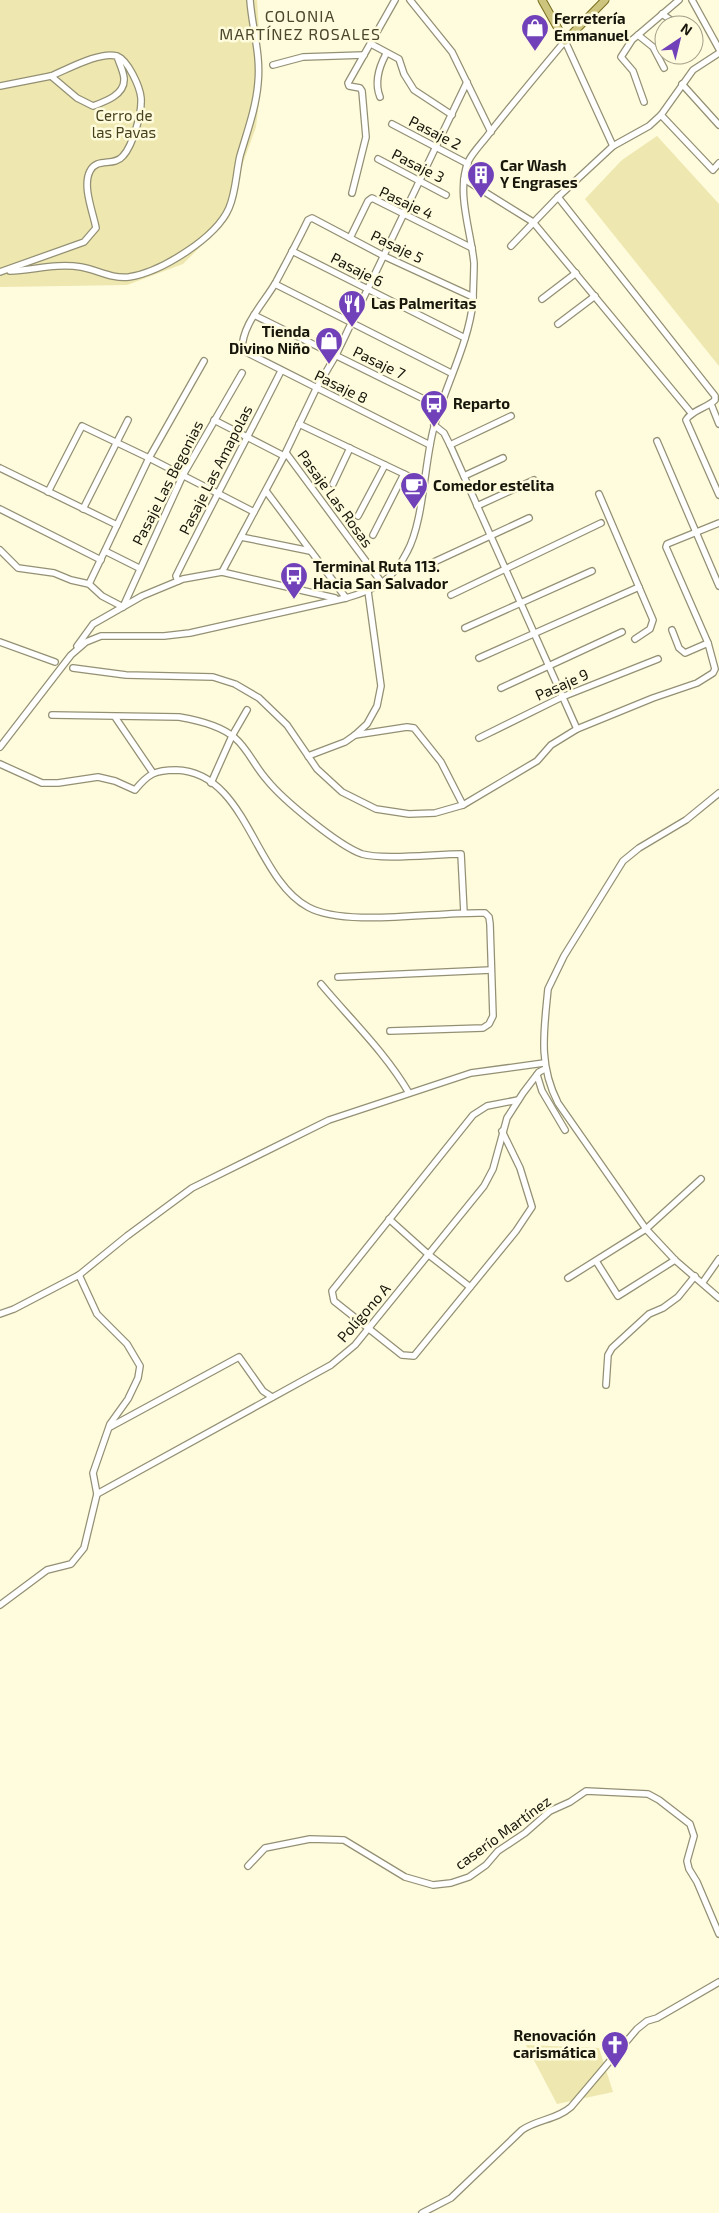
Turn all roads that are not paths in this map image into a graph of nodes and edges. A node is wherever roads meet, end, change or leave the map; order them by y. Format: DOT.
graph roads {
  1 [pos="250,0"];
  2 [pos="395,0"];
  3 [pos="412,0"];
  4 [pos="542,0"];
  5 [pos="605,0"];
  6 [pos="679,0"];
  7 [pos="692,0"];
  8 [pos="662,14"];
  9 [pos="638,35"];
  10 [pos="565,41"];
  11 [pos="370,44"];
  12 [pos="719,51"];
  13 [pos="386,54"];
  14 [pos="364,55"];
  15 [pos="117,56"];
  16 [pos="273,65"];
  17 [pos="664,68"];
  18 [pos="52,76"];
  19 [pos="467,82"];
  20 [pos="682,84"];
  21 [pos="0,86"];
  22 [pos="380,97"];
  23 [pos="644,102"];
  24 [pos="452,114"];
  25 [pos="661,115"];
  26 [pos="392,124"];
  27 [pos="719,125"];
  28 [pos="491,132"];
  29 [pos="613,146"];
  30 [pos="436,148"];
  31 [pos="378,159"];
  32 [pos="719,163"];
  33 [pos="468,164"];
  34 [pos="713,169"];
  35 [pos="719,176"];
  36 [pos="464,179"];
  37 [pos="420,181"];
  38 [pos="352,193"];
  39 [pos="446,195"];
  40 [pos="558,197"];
  41 [pos="404,214"];
  42 [pos="533,222"];
  43 [pos="350,238"];
  44 [pos="511,246"];
  45 [pos="472,248"];
  46 [pos="292,251"];
  47 [pos="384,256"];
  48 [pos="0,272"];
  49 [pos="576,273"];
  50 [pos="274,284"];
  51 [pos="368,289"];
  52 [pos="595,296"];
  53 [pos="473,297"];
  54 [pos="542,299"];
  55 [pos="254,315"];
  56 [pos="352,322"];
  57 [pos="558,324"];
  58 [pos="465,338"];
  59 [pos="336,355"];
  60 [pos="204,361"];
  61 [pos="281,371"];
  62 [pos="242,373"];
  63 [pos="451,373"];
  64 [pos="316,389"];
  65 [pos="711,404"];
  66 [pos="440,407"];
  67 [pos="692,414"];
  68 [pos="512,416"];
  69 [pos="128,420"];
  70 [pos="214,420"];
  71 [pos="299,424"];
  72 [pos="719,424"];
  73 [pos="434,425"];
  74 [pos="248,438"];
  75 [pos="657,442"];
  76 [pos="116,443"];
  77 [pos="430,445"];
  78 [pos="450,445"];
  79 [pos="350,448"];
  80 [pos="285,455"];
  81 [pos="149,458"];
  82 [pos="503,458"];
  83 [pos="385,465"];
  84 [pos="0,468"];
  85 [pos="404,474"];
  86 [pos="183,475"];
  87 [pos="464,476"];
  88 [pos="534,480"];
  89 [pos="423,483"];
  90 [pos="333,484"];
  91 [pos="266,491"];
  92 [pos="48,492"];
  93 [pos="217,493"];
  94 [pos="600,494"];
  95 [pos="719,495"];
  96 [pos="477,506"];
  97 [pos="83,509"];
  98 [pos="0,510"];
  99 [pos="254,512"];
  100 [pos="358,516"];
  101 [pos="528,518"];
  102 [pos="601,523"];
  103 [pos="719,523"];
  104 [pos="117,526"];
  105 [pos="695,532"];
  106 [pos="373,535"];
  107 [pos="241,536"];
  108 [pos="490,536"];
  109 [pos="0,550"];
  110 [pos="105,551"];
  111 [pos="310,551"];
  112 [pos="100,560"];
  113 [pos="434,562"];
  114 [pos="139,568"];
  115 [pos="506,569"];
  116 [pos="592,571"];
  117 [pos="222,572"];
  118 [pos="178,581"];
  119 [pos="89,584"];
  120 [pos="382,584"];
  121 [pos="719,586"];
  122 [pos="639,588"];
  123 [pos="368,592"];
  124 [pos="451,595"];
  125 [pos="346,598"];
  126 [pos="337,599"];
  127 [pos="520,602"];
  128 [pos="123,607"];
  129 [pos="465,628"];
  130 [pos="672,630"];
  131 [pos="534,632"];
  132 [pos="622,632"];
  133 [pos="635,639"];
  134 [pos="0,642"];
  135 [pos="708,643"];
  136 [pos="71,654"];
  137 [pos="479,658"];
  138 [pos="658,659"];
  139 [pos="55,662"];
  140 [pos="548,666"];
  141 [pos="73,668"];
  142 [pos="501,688"];
  143 [pos="562,696"];
  144 [pos="247,710"];
  145 [pos="52,715"];
  146 [pos="115,717"];
  147 [pos="577,729"];
  148 [pos="355,735"];
  149 [pos="232,736"];
  150 [pos="479,738"];
  151 [pos="0,747"];
  152 [pos="308,756"];
  153 [pos="0,764"];
  154 [pos="153,773"];
  155 [pos="211,783"];
  156 [pos="719,793"];
  157 [pos="463,805"];
  158 [pos="464,913"];
  159 [pos="491,970"];
  160 [pos="338,977"];
  161 [pos="320,984"];
  162 [pos="390,1031"];
  163 [pos="544,1066"];
  164 [pos="537,1075"];
  165 [pos="409,1093"];
  166 [pos="518,1100"];
  167 [pos="565,1130"];
  168 [pos="502,1131"];
  169 [pos="701,1178"];
  170 [pos="390,1219"];
  171 [pos="646,1229"];
  172 [pos="429,1255"];
  173 [pos="719,1259"];
  174 [pos="675,1260"];
  175 [pos="596,1262"];
  176 [pos="79,1275"];
  177 [pos="695,1276"];
  178 [pos="568,1278"];
  179 [pos="703,1282"];
  180 [pos="470,1286"];
  181 [pos="719,1298"];
  182 [pos="0,1314"];
  183 [pos="370,1328"];
  184 [pos="606,1385"];
  185 [pos="272,1397"];
  186 [pos="109,1428"];
  187 [pos="97,1494"];
  188 [pos="0,1605"];
  189 [pos="248,1866"];
  190 [pos="719,1934"];
  191 [pos="719,1982"];
  192 [pos="422,2213"];
  1 -- 48 [label="street"];
  2 -- 11 [label="street"];
  3 -- 19 [label="street"];
  4 -- 10 [label="main road"];
  5 -- 10 [label="main road"];
  6 -- 8 [label="street"];
  7 -- 12 [label="street"];
  8 -- 9 [label="street"];
  9 -- 17 [label="street"];
  9 -- 23 [label="street"];
  10 -- 28 [label="street"];
  10 -- 29 [label="street"];
  11 -- 13 [label="street"];
  11 -- 14 [label="street"];
  12 -- 20 [label="street"];
  13 -- 22 [label="street"];
  13 -- 24 [label="street"];
  14 -- 16 [label="street"];
  14 -- 38 [label="street"];
  15 -- 18 [label="street"];
  15 -- 18 [label="street"];
  15 -- 48 [label="street"];
  18 -- 21 [label="street"];
  19 -- 24 [label="street"];
  19 -- 28 [label="street"];
  20 -- 25 [label="street"];
  20 -- 27 [label="street"];
  24 -- 30 [label="street"];
  25 -- 29 [label="street"];
  25 -- 34 [label="street"];
  26 -- 30 [label="street, Pasaje 2"];
  28 -- 33 [label="street"];
  29 -- 40 [label="street"];
  30 -- 33 [label="street, Pasaje 2"];
  30 -- 37 [label="street"];
  31 -- 37 [label="street, Pasaje 3"];
  32 -- 34 [label="street"];
  33 -- 36 [label="street"];
  34 -- 35 [label="street"];
  36 -- 42 [label="street"];
  36 -- 45 [label="street"];
  37 -- 39 [label="street, Pasaje 3"];
  37 -- 41 [label="street"];
  40 -- 42 [label="street"];
  40 -- 65 [label="street"];
  41 -- 43 [label="street, Pasaje 4"];
  41 -- 45 [label="street, Pasaje 4"];
  41 -- 47 [label="street"];
  42 -- 44 [label="street"];
  42 -- 49 [label="street"];
  43 -- 46 [label="street, Pasaje 5"];
  43 -- 47 [label="street, Pasaje 5"];
  45 -- 53 [label="street"];
  46 -- 50 [label="street"];
  46 -- 51 [label="street, Pasaje 6"];
  47 -- 51 [label="street"];
  47 -- 53 [label="street, Pasaje 5"];
  49 -- 52 [label="street"];
  49 -- 54 [label="street"];
  50 -- 55 [label="street"];
  50 -- 56 [label="street"];
  51 -- 56 [label="street"];
  51 -- 58 [label="street, Pasaje 6"];
  52 -- 57 [label="street"];
  52 -- 67 [label="street"];
  53 -- 58 [label="street"];
  55 -- 59 [label="street, Pasaje 7"];
  55 -- 61 [label="street, Pasaje 8"];
  56 -- 59 [label="street"];
  56 -- 63 [label="street"];
  58 -- 63 [label="street"];
  59 -- 64 [label="street"];
  59 -- 66 [label="street, Pasaje 7"];
  60 -- 81 [label="street"];
  61 -- 64 [label="street, Pasaje 8"];
  61 -- 74 [label="street, Pasaje Las Amapolas"];
  62 -- 70 [label="street, Pasaje Las Begonias"];
  63 -- 66 [label="street"];
  64 -- 71 [label="street"];
  64 -- 77 [label="street, Pasaje 8"];
  65 -- 67 [label="street"];
  65 -- 72 [label="street"];
  66 -- 73 [label="street"];
  67 -- 95 [label="street"];
  68 -- 78 [label="street"];
  69 -- 76 [label="street"];
  70 -- 74 [label="street"];
  70 -- 86 [label="street, Pasaje Las Begonias"];
  71 -- 79 [label="street"];
  71 -- 80 [label="street"];
  73 -- 77 [label="street"];
  73 -- 78 [label="street"];
  74 -- 80 [label="street"];
  74 -- 93 [label="street, Pasaje Las Amapolas"];
  75 -- 105 [label="street"];
  76 -- 81 [label="street"];
  76 -- 92 [label="street"];
  76 -- 97 [label="street"];
  77 -- 89 [label="street"];
  78 -- 87 [label="street"];
  79 -- 83 [label="street"];
  79 -- 90 [label="street"];
  80 -- 91 [label="street"];
  80 -- 120 [label="street, Pasaje Las Rosas"];
  81 -- 86 [label="street"];
  81 -- 104 [label="street"];
  82 -- 87 [label="street"];
  83 -- 85 [label="street"];
  83 -- 100 [label="street"];
  84 -- 92 [label="street"];
  85 -- 89 [label="street"];
  85 -- 106 [label="street"];
  86 -- 93 [label="street"];
  86 -- 114 [label="street, Pasaje Las Begonias"];
  87 -- 96 [label="street"];
  88 -- 96 [label="street"];
  89 -- 120 [label="street"];
  91 -- 99 [label="street"];
  91 -- 111 [label="street"];
  92 -- 97 [label="street"];
  93 -- 99 [label="street"];
  93 -- 118 [label="street, Pasaje Las Amapolas"];
  94 -- 122 [label="street"];
  96 -- 108 [label="street"];
  97 -- 104 [label="street"];
  98 -- 112 [label="street"];
  99 -- 107 [label="street"];
  101 -- 108 [label="street"];
  102 -- 115 [label="street"];
  103 -- 105 [label="street"];
  104 -- 110 [label="street"];
  105 -- 121 [label="street"];
  105 -- 135 [label="street"];
  107 -- 111 [label="street"];
  107 -- 117 [label="street"];
  108 -- 113 [label="street"];
  108 -- 115 [label="street"];
  109 -- 119 [label="street"];
  110 -- 112 [label="street"];
  110 -- 114 [label="street"];
  111 -- 125 [label="street"];
  112 -- 119 [label="street"];
  114 -- 128 [label="street, Pasaje Las Begonias"];
  115 -- 124 [label="street"];
  115 -- 127 [label="street"];
  116 -- 127 [label="street"];
  117 -- 118 [label="street"];
  117 -- 126 [label="street"];
  118 -- 128 [label="street"];
  119 -- 128 [label="street"];
  120 -- 123 [label="street"];
  122 -- 131 [label="street"];
  122 -- 133 [label="street"];
  123 -- 125 [label="street"];
  123 -- 148 [label="street"];
  125 -- 126 [label="street"];
  126 -- 136 [label="street"];
  127 -- 129 [label="street"];
  127 -- 131 [label="street"];
  128 -- 136 [label="street"];
  130 -- 135 [label="street"];
  131 -- 137 [label="street"];
  131 -- 140 [label="street"];
  132 -- 140 [label="street"];
  134 -- 139 [label="street"];
  135 -- 147 [label="street"];
  136 -- 151 [label="street"];
  138 -- 143 [label="street, Pasaje 9"];
  140 -- 142 [label="street"];
  140 -- 143 [label="street"];
  141 -- 152 [label="street"];
  143 -- 147 [label="street"];
  143 -- 150 [label="street, Pasaje 9"];
  144 -- 149 [label="street"];
  145 -- 146 [label="street"];
  146 -- 149 [label="street"];
  146 -- 154 [label="street"];
  147 -- 157 [label="street"];
  148 -- 152 [label="street"];
  148 -- 157 [label="street"];
  149 -- 155 [label="street"];
  149 -- 158 [label="street"];
  152 -- 157 [label="street"];
  153 -- 154 [label="street"];
  154 -- 155 [label="street"];
  155 -- 158 [label="street"];
  156 -- 163 [label="street"];
  158 -- 159 [label="street"];
  159 -- 160 [label="street"];
  159 -- 162 [label="street"];
  161 -- 165 [label="street"];
  163 -- 164 [label="street, Polígono A"];
  163 -- 165 [label="street"];
  163 -- 171 [label="street"];
  164 -- 166 [label="street, Polígono A"];
  164 -- 167 [label="street"];
  165 -- 176 [label="street"];
  166 -- 168 [label="street, Polígono A"];
  166 -- 170 [label="street"];
  168 -- 172 [label="street, Polígono A"];
  168 -- 180 [label="street"];
  169 -- 171 [label="street"];
  170 -- 172 [label="street"];
  170 -- 183 [label="street"];
  171 -- 174 [label="street"];
  171 -- 175 [label="street"];
  172 -- 180 [label="street"];
  172 -- 183 [label="street, Polígono A"];
  173 -- 179 [label="street"];
  174 -- 175 [label="street"];
  174 -- 177 [label="street"];
  175 -- 178 [label="street"];
  176 -- 182 [label="street"];
  176 -- 186 [label="street"];
  177 -- 179 [label="street"];
  177 -- 184 [label="street"];
  179 -- 181 [label="street"];
  180 -- 183 [label="street"];
  183 -- 185 [label="street, Polígono A"];
  185 -- 186 [label="street"];
  185 -- 187 [label="street, Polígono A"];
  186 -- 187 [label="street"];
  187 -- 188 [label="street"];
  189 -- 190 [label="street, caserío Martínez"];
  191 -- 192 [label="street"];
}
